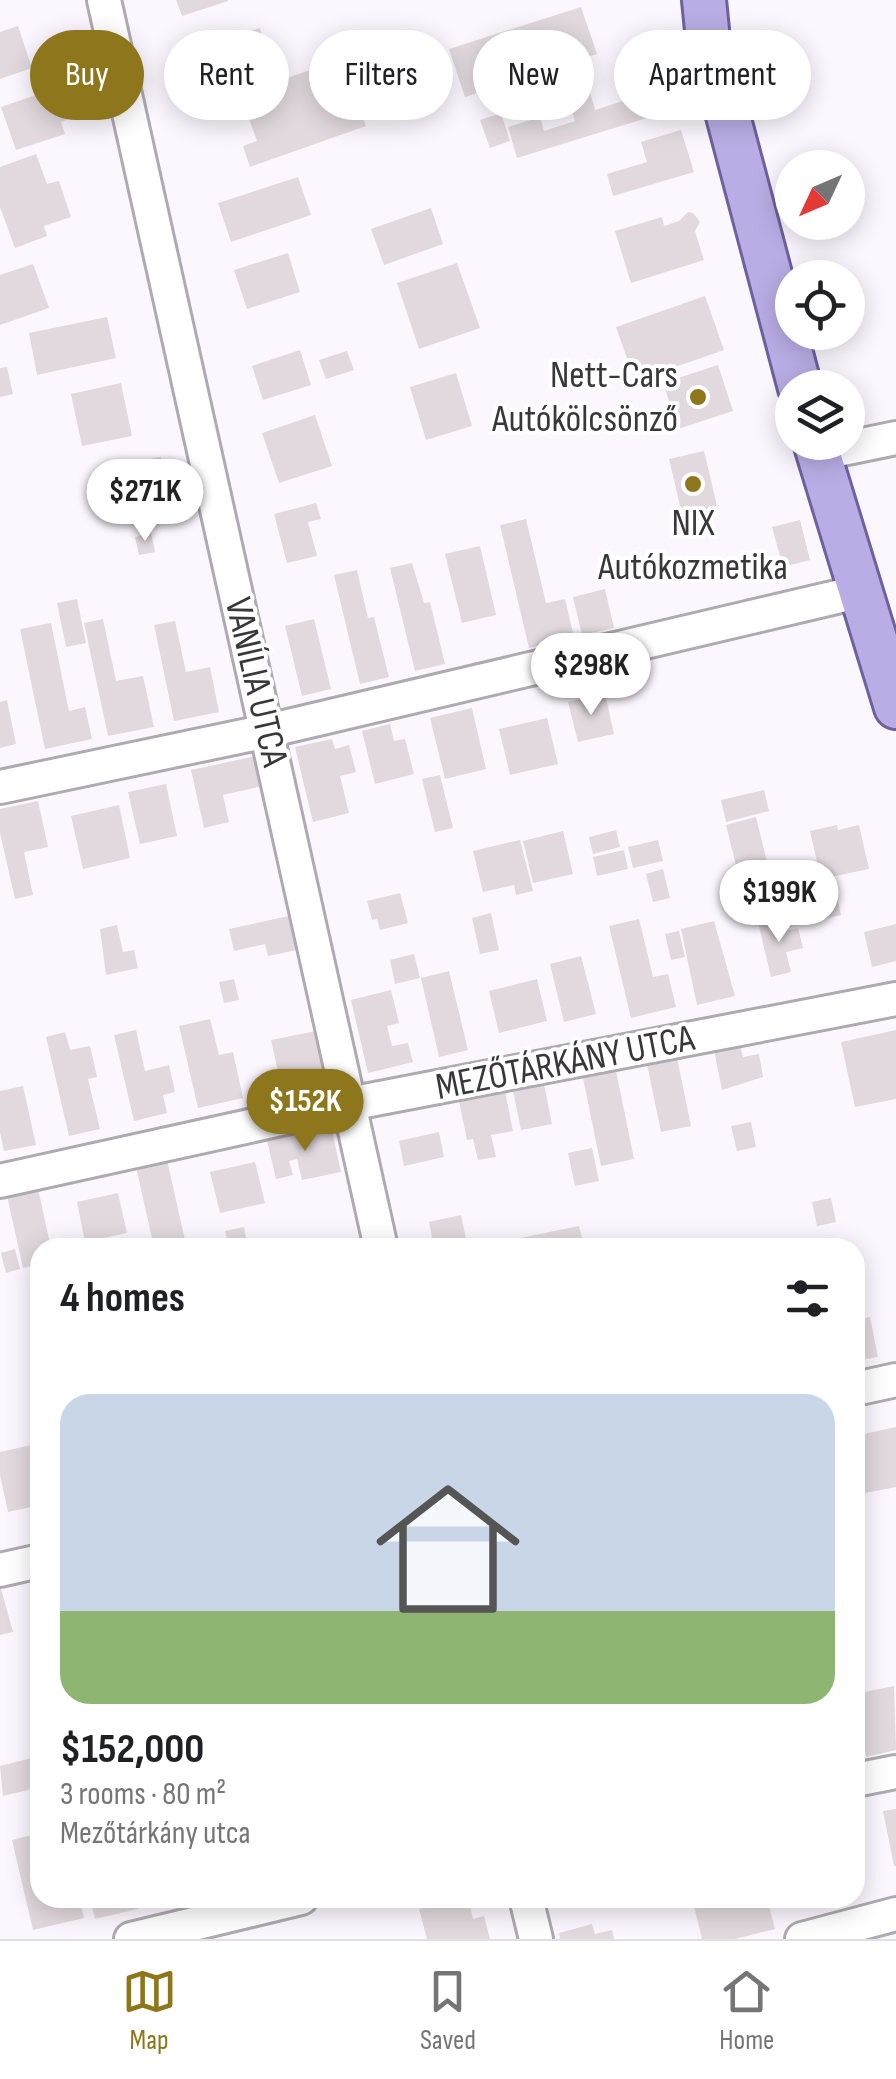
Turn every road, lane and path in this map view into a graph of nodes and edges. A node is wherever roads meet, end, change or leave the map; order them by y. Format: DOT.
graph roads {
  1 [pos="104,0"];
  2 [pos="704,0"];
  3 [pos="795,370"];
  4 [pos="896,438"];
  5 [pos="865,442"];
  6 [pos="820,460"];
  7 [pos="862,591"];
  8 [pos="896,707"];
  9 [pos="268,731"];
  10 [pos="0,787"];
  11 [pos="896,1000"];
  12 [pos="349,1104"];
  13 [pos="0,1181"];
  14 [pos="379,1238"];
  15 [pos="896,1380"];
  16 [pos="865,1387"];
  17 [pos="30,1564"];
  18 [pos="0,1570"];
  19 [pos="896,1772"];
  20 [pos="865,1778"];
  21 [pos="260,1908"];
  22 [pos="528,1908"];
  23 [pos="896,1914"];
  24 [pos="131,1939"];
  25 [pos="536,1939"];
  26 [pos="802,1939"];
  1 -- 9 [label="street, VANÍLIA UTCA"];
  2 -- 3 [label="main road"];
  4 -- 5 [label="street"];
  6 -- 7 [label="main road"];
  7 -- 8 [label="main road"];
  7 -- 9 [label="street"];
  9 -- 10 [label="street"];
  9 -- 12 [label="street, VANÍLIA UTCA"];
  11 -- 12 [label="street, MEZŐTÁRKÁNY UTCA"];
  12 -- 13 [label="street, MEZŐTÁRKÁNY UTCA"];
  12 -- 14 [label="street, VANÍLIA UTCA"];
  15 -- 16 [label="street"];
  17 -- 18 [label="street"];
  19 -- 20 [label="street"];
  21 -- 24 [label="street"];
  22 -- 25 [label="street"];
  23 -- 26 [label="street"];
}
